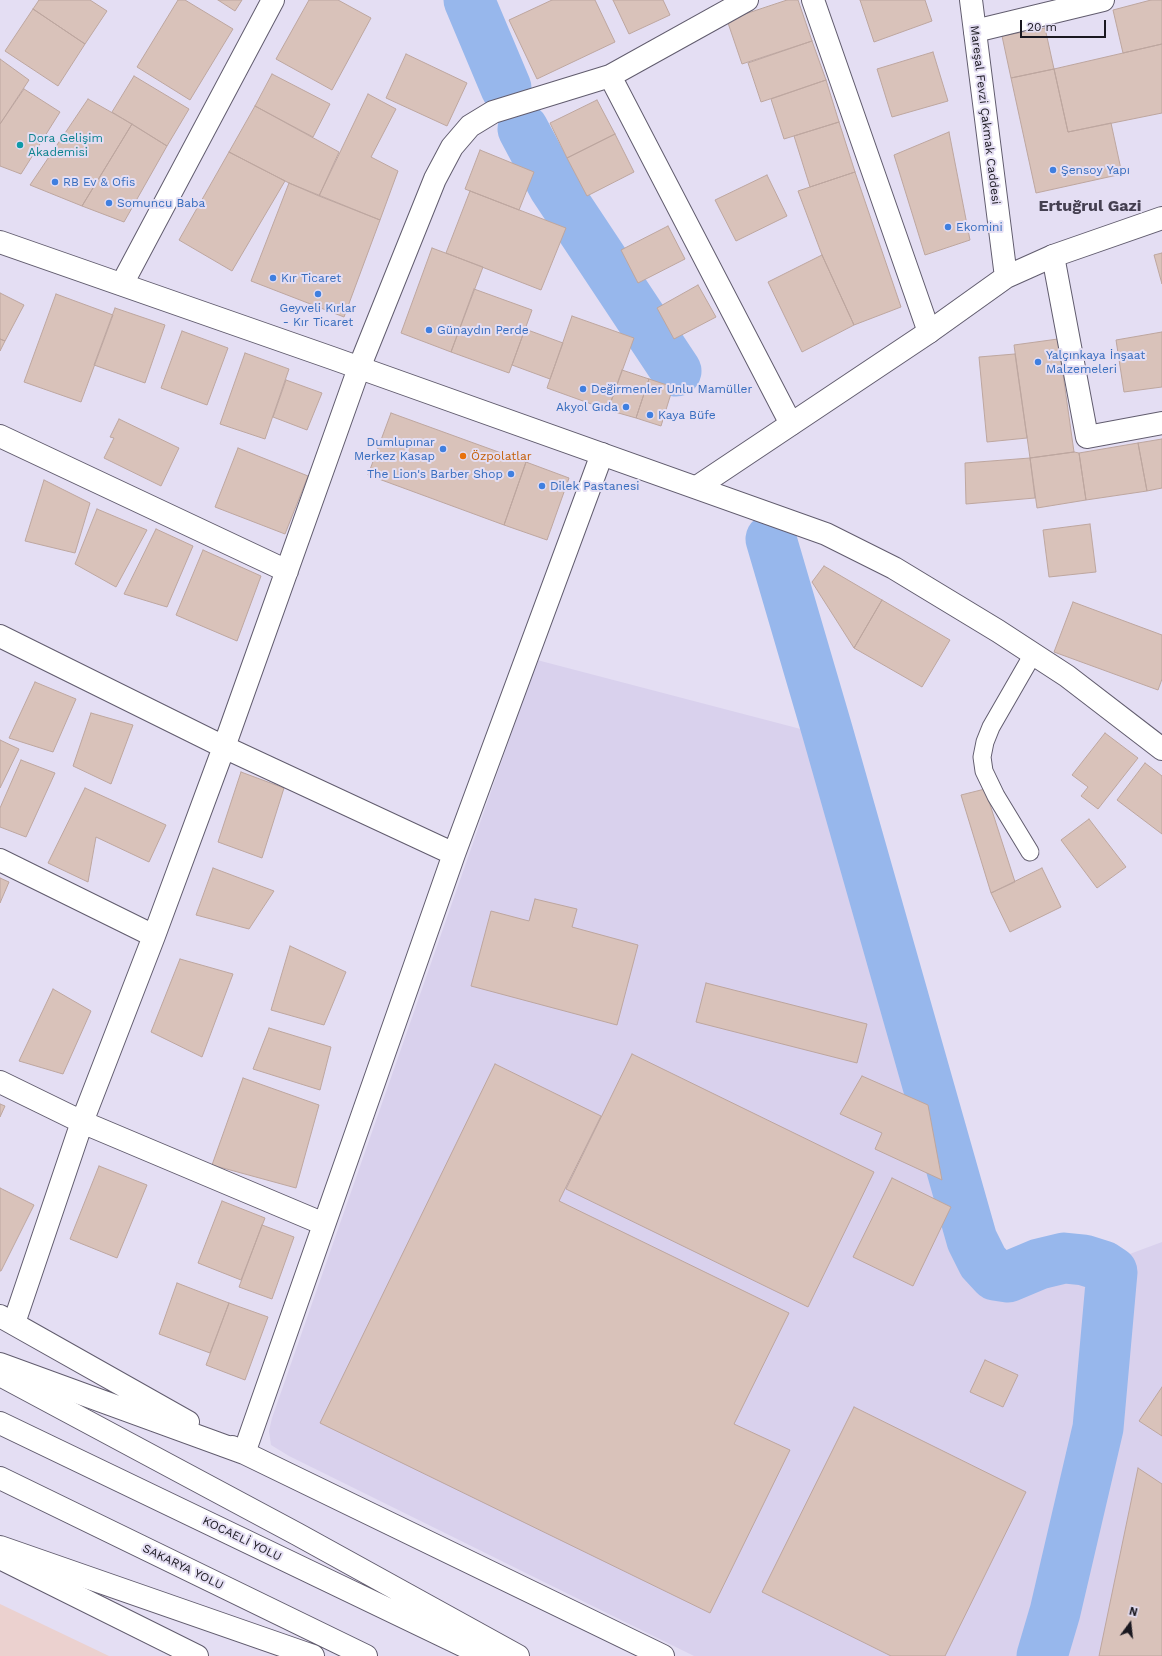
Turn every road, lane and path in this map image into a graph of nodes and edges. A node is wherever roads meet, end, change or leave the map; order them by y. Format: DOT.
graph roads {
  1 [pos="273,0"];
  2 [pos="747,0"];
  3 [pos="813,0"];
  4 [pos="971,0"];
  5 [pos="1103,0"];
  6 [pos="974,31"];
  7 [pos="610,76"];
  8 [pos="1162,218"];
  9 [pos="0,242"];
  10 [pos="1052,256"];
  11 [pos="1006,277"];
  12 [pos="122,284"];
  13 [pos="929,332"];
  14 [pos="359,368"];
  15 [pos="1162,423"];
  16 [pos="791,424"];
  17 [pos="0,436"];
  18 [pos="602,454"];
  19 [pos="697,487"];
  20 [pos="287,572"];
  21 [pos="0,636"];
  22 [pos="1033,654"];
  23 [pos="224,747"];
  24 [pos="1162,749"];
  25 [pos="1030,852"];
  26 [pos="454,854"];
  27 [pos="0,860"];
  28 [pos="154,936"];
  29 [pos="0,1082"];
  30 [pos="82,1122"];
  31 [pos="324,1224"];
  32 [pos="7,1320"];
  33 [pos="0,1364"];
  34 [pos="0,1375"];
  35 [pos="0,1423"];
  36 [pos="244,1454"];
  37 [pos="0,1478"];
  38 [pos="0,1547"];
  39 [pos="0,1558"];
  40 [pos="197,1656"];
  41 [pos="313,1656"];
  42 [pos="366,1656"];
  43 [pos="485,1656"];
  44 [pos="518,1656"];
  45 [pos="663,1656"];
  1 -- 12 [label="main road"];
  2 -- 7 [label="main road"];
  3 -- 13 [label="main road"];
  4 -- 6 [label="main road, Mareşal Fevzi Çakmak Caddesi"];
  5 -- 6 [label="main road"];
  6 -- 11 [label="main road, Mareşal Fevzi Çakmak Caddesi"];
  7 -- 14 [label="main road"];
  7 -- 16 [label="main road"];
  8 -- 10 [label="main road"];
  9 -- 12 [label="main road"];
  10 -- 11 [label="main road"];
  10 -- 15 [label="main road"];
  11 -- 13 [label="main road"];
  12 -- 14 [label="main road"];
  13 -- 16 [label="main road"];
  14 -- 18 [label="main road"];
  14 -- 20 [label="main road"];
  16 -- 19 [label="main road"];
  17 -- 20 [label="main road"];
  18 -- 19 [label="main road"];
  18 -- 26 [label="main road"];
  19 -- 22 [label="main road"];
  20 -- 23 [label="main road"];
  21 -- 23 [label="main road"];
  22 -- 24 [label="main road"];
  22 -- 25 [label="lane"];
  23 -- 26 [label="main road"];
  23 -- 28 [label="main road"];
  26 -- 31 [label="main road"];
  27 -- 28 [label="main road"];
  28 -- 30 [label="main road"];
  29 -- 30 [label="main road"];
  30 -- 31 [label="main road"];
  30 -- 32 [label="main road"];
  31 -- 36 [label="main road"];
  32 -- 36 [label="main road"];
  33 -- 36 [label="main road"];
  34 -- 44 [label="main road"];
  35 -- 43 [label="main road, KOCAELİ YOLU"];
  36 -- 45 [label="main road"];
  37 -- 42 [label="main road, SAKARYA YOLU"];
  38 -- 41 [label="main road"];
  39 -- 40 [label="main road"];
}
